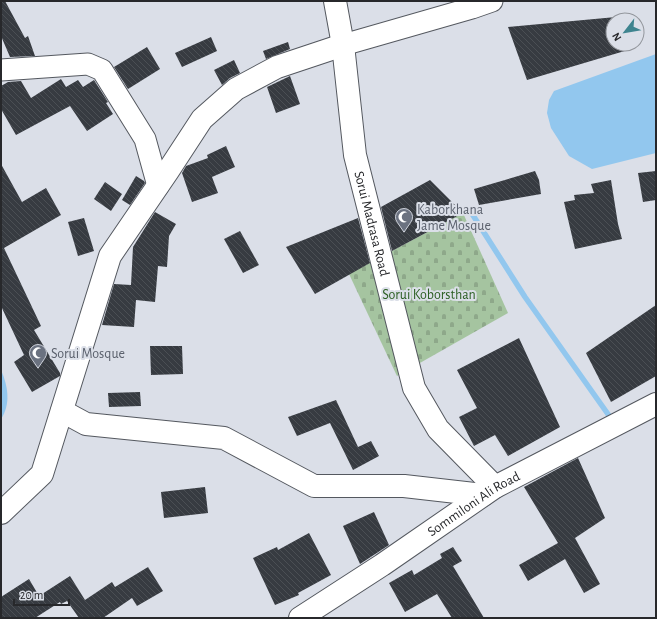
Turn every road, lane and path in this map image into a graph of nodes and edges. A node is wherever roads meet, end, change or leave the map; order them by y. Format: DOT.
graph roads {
  1 [pos="335,1"];
  2 [pos="492,1"];
  3 [pos="343,45"];
  4 [pos="1,70"];
  5 [pos="158,186"];
  6 [pos="656,404"];
  7 [pos="62,411"];
  8 [pos="489,491"];
  9 [pos="1,513"];
  10 [pos="300,618"];
  1 -- 3 [label="street, Sorui Madrasa Road"];
  2 -- 3 [label="street"];
  3 -- 5 [label="street"];
  3 -- 8 [label="street, Sorui Madrasa Road"];
  4 -- 5 [label="street"];
  5 -- 7 [label="street"];
  6 -- 8 [label="street, Sommiloni Ali Road"];
  7 -- 8 [label="street"];
  7 -- 9 [label="street"];
  8 -- 10 [label="street, Sommiloni Ali Road"];
}
